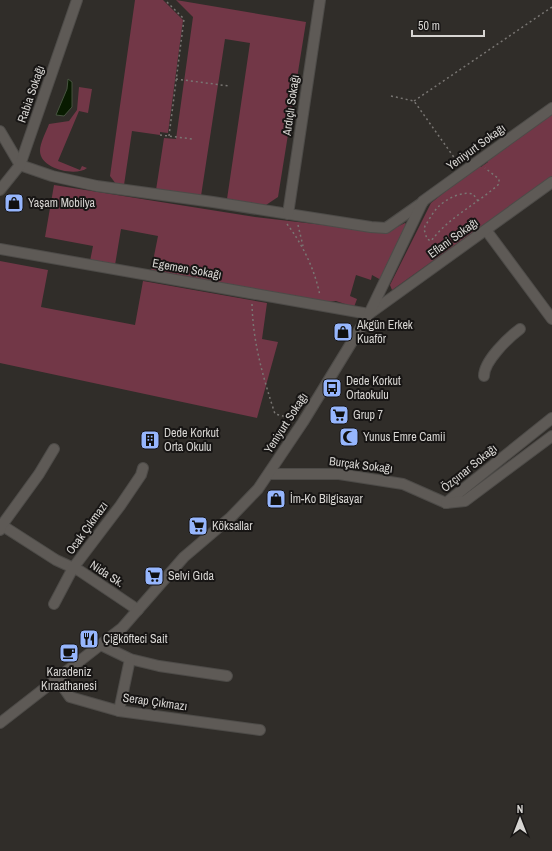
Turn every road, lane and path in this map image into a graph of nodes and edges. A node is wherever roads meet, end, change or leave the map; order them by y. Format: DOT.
graph roads {
  1 [pos="77,0"];
  2 [pos="320,0"];
  3 [pos="167,2"];
  4 [pos="552,7"];
  5 [pos="176,79"];
  6 [pos="229,86"];
  7 [pos="391,96"];
  8 [pos="414,101"];
  9 [pos="552,108"];
  10 [pos="0,132"];
  11 [pos="160,135"];
  12 [pos="169,136"];
  13 [pos="192,139"];
  14 [pos="478,161"];
  15 [pos="20,165"];
  16 [pos="464,172"];
  17 [pos="552,182"];
  18 [pos="0,190"];
  19 [pos="424,201"];
  20 [pos="478,201"];
  21 [pos="277,212"];
  22 [pos="292,214"];
  23 [pos="486,230"];
  24 [pos="304,248"];
  25 [pos="0,249"];
  26 [pos="252,294"];
  27 [pos="322,306"];
  28 [pos="369,314"];
  29 [pos="552,319"];
  30 [pos="520,329"];
  31 [pos="484,376"];
  32 [pos="552,418"];
  33 [pos="303,422"];
  34 [pos="552,436"];
  35 [pos="54,449"];
  36 [pos="143,468"];
  37 [pos="269,474"];
  38 [pos="446,503"];
  39 [pos="1,526"];
  40 [pos="73,568"];
  41 [pos="54,604"];
  42 [pos="138,610"];
  43 [pos="101,644"];
  44 [pos="130,659"];
  45 [pos="227,676"];
  46 [pos="57,678"];
  47 [pos="119,711"];
  48 [pos="0,723"];
  49 [pos="260,730"];
  1 -- 15 [label="street, Rabia Sokağı"];
  2 -- 22 [label="street, Ardıçlı Sokağı"];
  3 -- 5 [label="path"];
  4 -- 8 [label="path"];
  5 -- 6 [label="path"];
  5 -- 12 [label="path"];
  7 -- 8 [label="path"];
  8 -- 16 [label="path"];
  9 -- 14 [label="street, Yeniyurt Sokağı"];
  10 -- 15 [label="street"];
  11 -- 12 [label="path"];
  12 -- 13 [label="path"];
  14 -- 16 [label="street, Yeniyurt Sokağı"];
  14 -- 20 [label="path"];
  15 -- 18 [label="street, Rabia Sokağı"];
  15 -- 21 [label="street"];
  16 -- 19 [label="street, Yeniyurt Sokağı"];
  17 -- 23 [label="street, Eflani Sokağı"];
  19 -- 22 [label="street"];
  19 -- 28 [label="street, Yeniyurt Sokağı"];
  20 -- 20 [label="path"];
  21 -- 22 [label="street"];
  21 -- 24 [label="path"];
  22 -- 24 [label="path"];
  23 -- 28 [label="street, Eflani Sokağı"];
  23 -- 29 [label="street"];
  24 -- 27 [label="path"];
  25 -- 26 [label="street, Egemen Sokağı"];
  26 -- 27 [label="street, Egemen Sokağı"];
  26 -- 33 [label="path"];
  27 -- 28 [label="street, Egemen Sokağı"];
  28 -- 33 [label="street, Yeniyurt Sokağı"];
  30 -- 31 [label="street"];
  32 -- 38 [label="street, Özçınar Sokağı"];
  33 -- 37 [label="street, Yeniyurt Sokağı"];
  34 -- 38 [label="street, Özçınar Sokağı"];
  35 -- 39 [label="street"];
  36 -- 40 [label="street, Ocak Çıkmazı"];
  37 -- 38 [label="street, Burçak Sokağı"];
  37 -- 42 [label="street, Yeniyurt Sokağı"];
  39 -- 40 [label="street, Nida Sk."];
  40 -- 41 [label="street, Ocak Çıkmazı"];
  40 -- 42 [label="street, Nida Sk."];
  42 -- 43 [label="street, Yeniyurt Sokağı"];
  43 -- 44 [label="street"];
  43 -- 46 [label="street, Yeniyurt Sokağı"];
  44 -- 45 [label="street"];
  44 -- 47 [label="street"];
  46 -- 47 [label="street, Serap Çıkmazı"];
  46 -- 48 [label="street, Yeniyurt Sokağı"];
  47 -- 49 [label="street, Serap Çıkmazı"];
}
